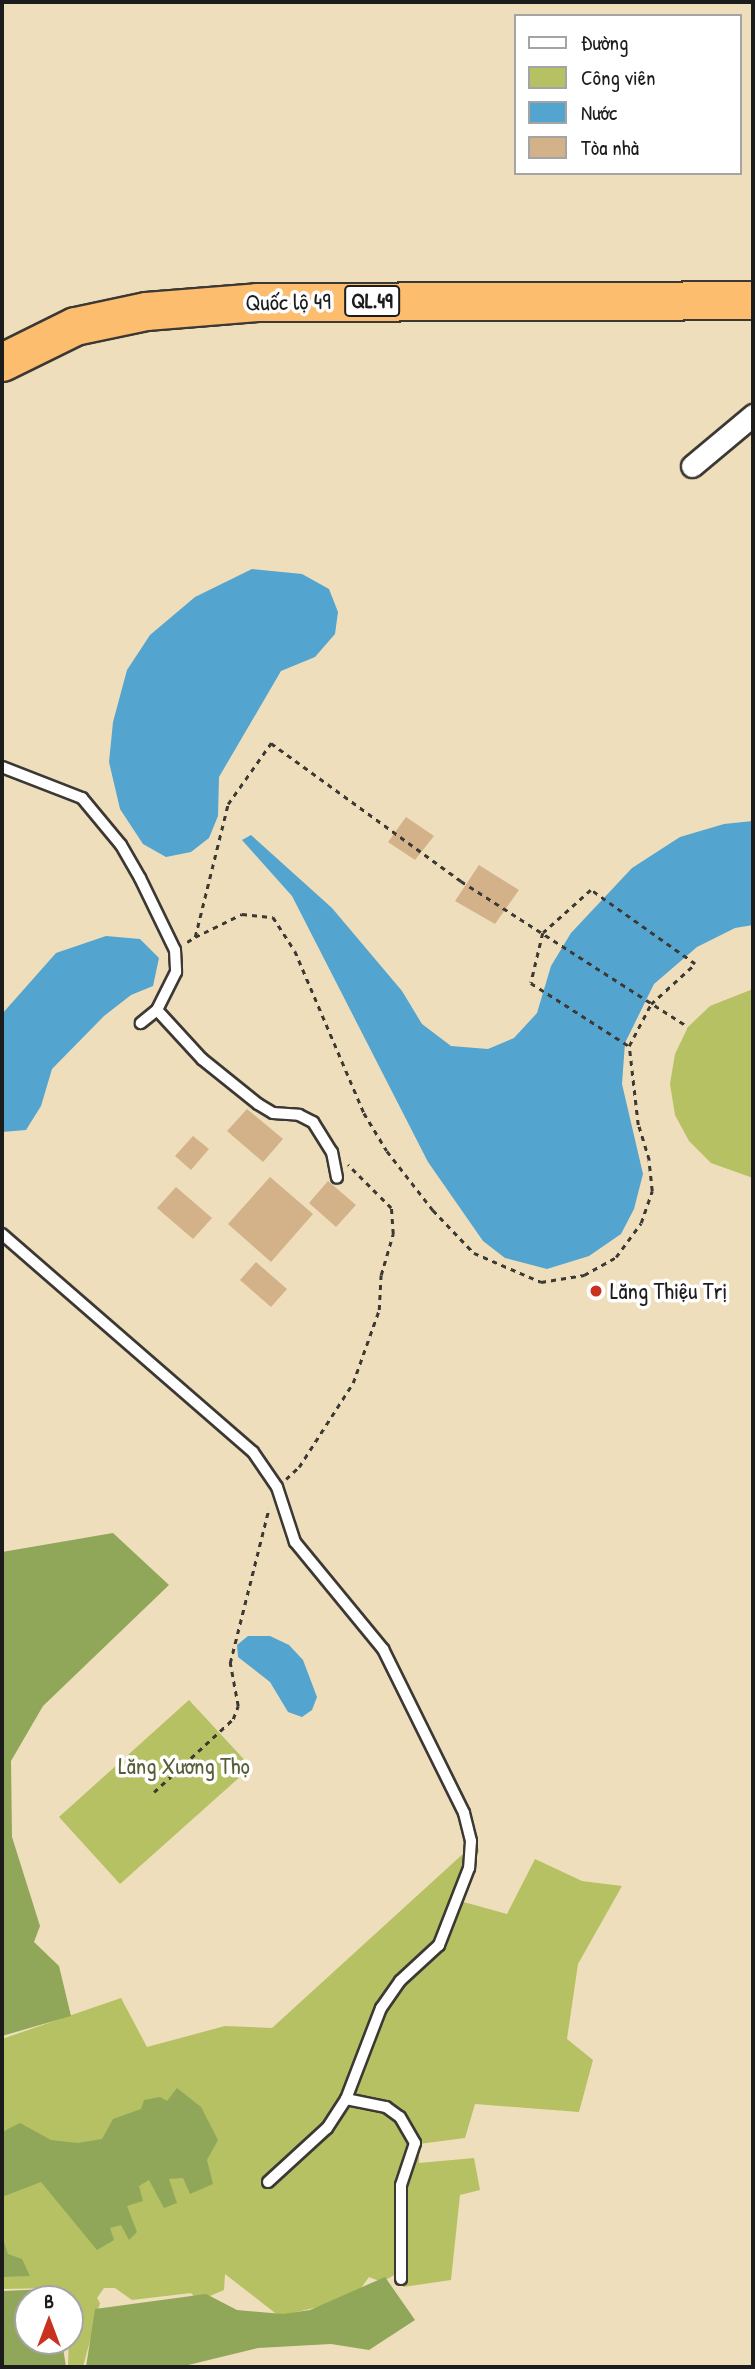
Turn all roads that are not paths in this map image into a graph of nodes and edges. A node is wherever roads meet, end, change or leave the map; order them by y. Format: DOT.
graph roads {
  1 [pos="753,300"];
  2 [pos="2,362"];
  3 [pos="753,415"];
  4 [pos="692,467"];
  5 [pos="2,767"];
  6 [pos="157,1010"];
  7 [pos="141,1023"];
  8 [pos="337,1178"];
  9 [pos="2,1234"];
  10 [pos="346,2099"];
  11 [pos="268,2182"];
  12 [pos="401,2279"];
  1 -- 2 [label="highway, Quốc lộ 49 / QL.49"];
  3 -- 4 [label="street"];
  5 -- 6 [label="lane"];
  6 -- 7 [label="lane"];
  6 -- 8 [label="lane"];
  9 -- 10 [label="lane"];
  10 -- 11 [label="lane"];
  10 -- 12 [label="lane"];
}
